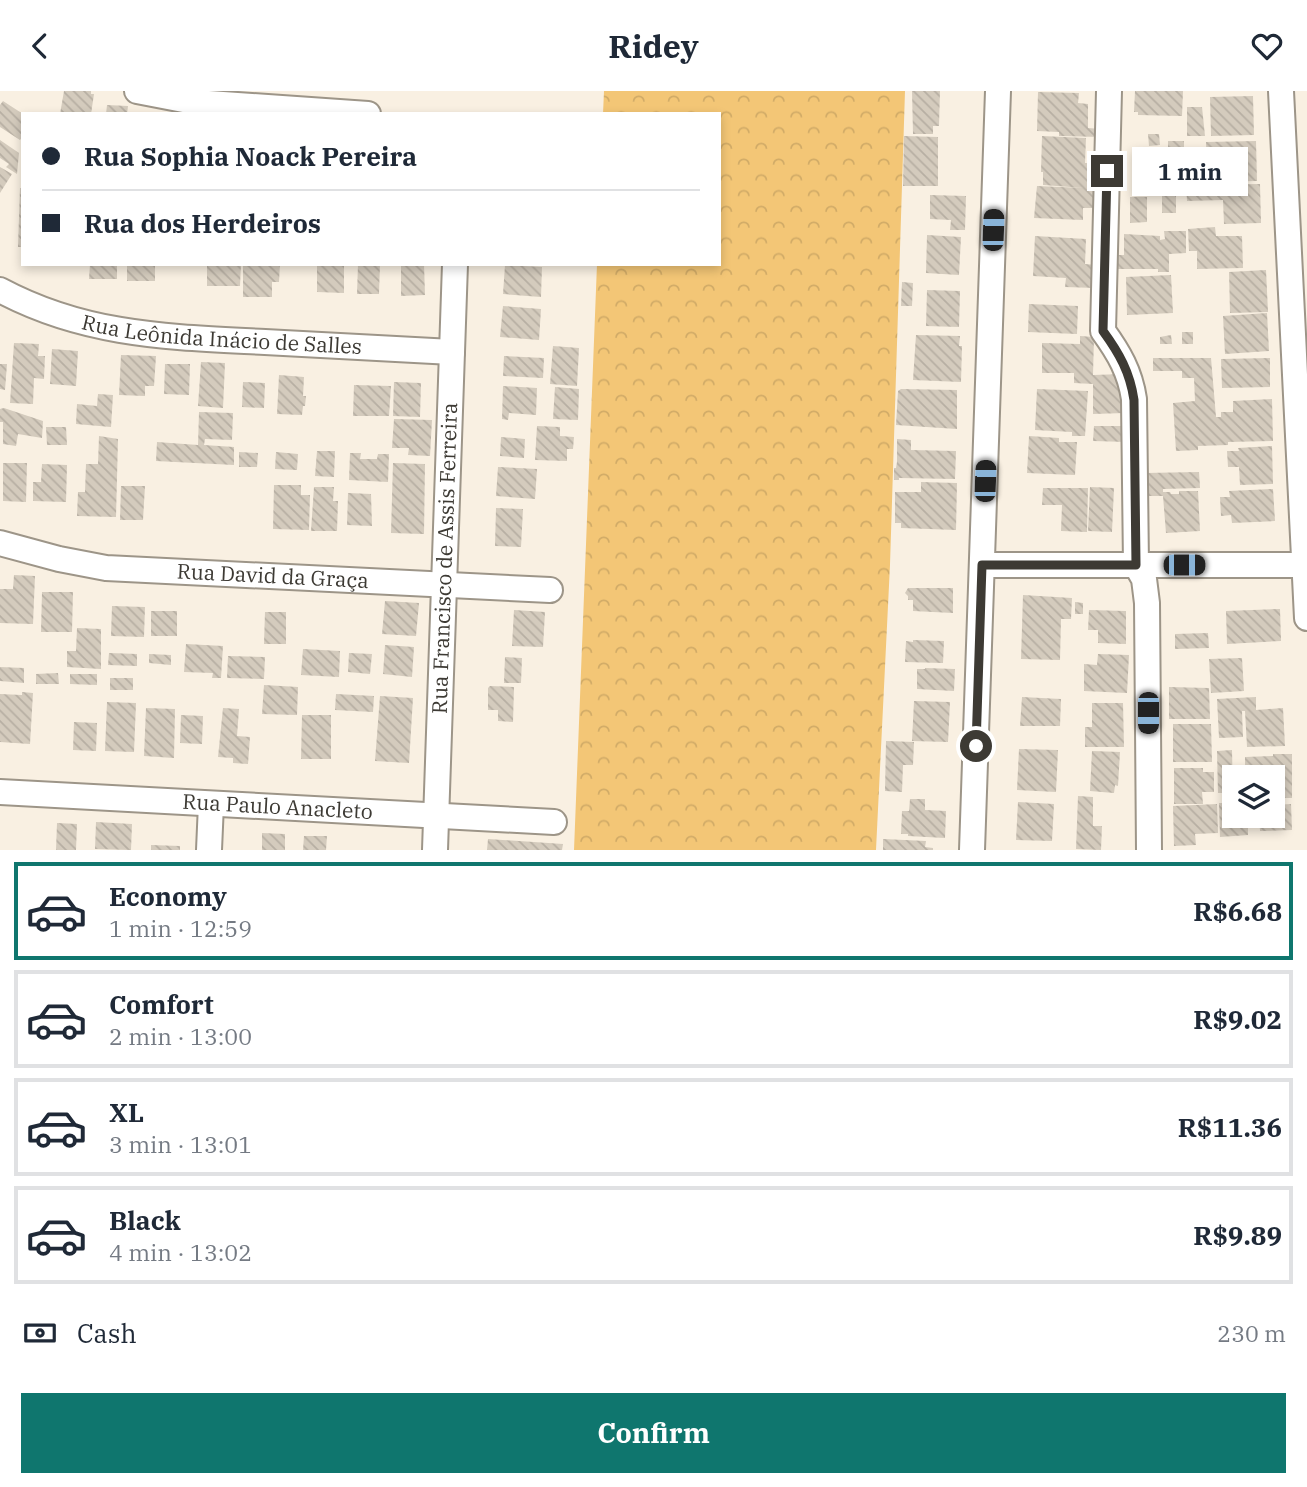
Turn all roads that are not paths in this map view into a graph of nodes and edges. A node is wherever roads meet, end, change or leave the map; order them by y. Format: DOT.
graph roads {
  1 [pos="137,91"];
  2 [pos="998,91"];
  3 [pos="1109,91"];
  4 [pos="1281,91"];
  5 [pos="339,112"];
  6 [pos="455,266"];
  7 [pos="0,290"];
  8 [pos="452,352"];
  9 [pos="0,543"];
  10 [pos="982,565"];
  11 [pos="1136,565"];
  12 [pos="1306,565"];
  13 [pos="444,585"];
  14 [pos="550,590"];
  15 [pos="1307,618"];
  16 [pos="0,792"];
  17 [pos="211,804"];
  18 [pos="436,816"];
  19 [pos="554,822"];
  20 [pos="209,850"];
  21 [pos="435,850"];
  22 [pos="972,850"];
  23 [pos="1149,850"];
  1 -- 5 [label="street"];
  2 -- 10 [label="street"];
  3 -- 11 [label="street"];
  4 -- 12 [label="street"];
  6 -- 8 [label="street, Rua Francisco de Assis Ferreira"];
  7 -- 8 [label="street, Rua Leônida Inácio de Salles"];
  8 -- 13 [label="street, Rua Francisco de Assis Ferreira"];
  9 -- 13 [label="street, Rua David da Graça"];
  10 -- 11 [label="street"];
  10 -- 22 [label="street"];
  11 -- 12 [label="street"];
  11 -- 23 [label="street"];
  12 -- 15 [label="street"];
  13 -- 14 [label="street, Rua David da Graça"];
  13 -- 18 [label="street, Rua Francisco de Assis Ferreira"];
  16 -- 17 [label="street, Rua Paulo Anacleto"];
  17 -- 18 [label="street, Rua Paulo Anacleto"];
  17 -- 20 [label="street"];
  18 -- 19 [label="street, Rua Paulo Anacleto"];
  18 -- 21 [label="street, Rua Francisco de Assis Ferreira"];
}
